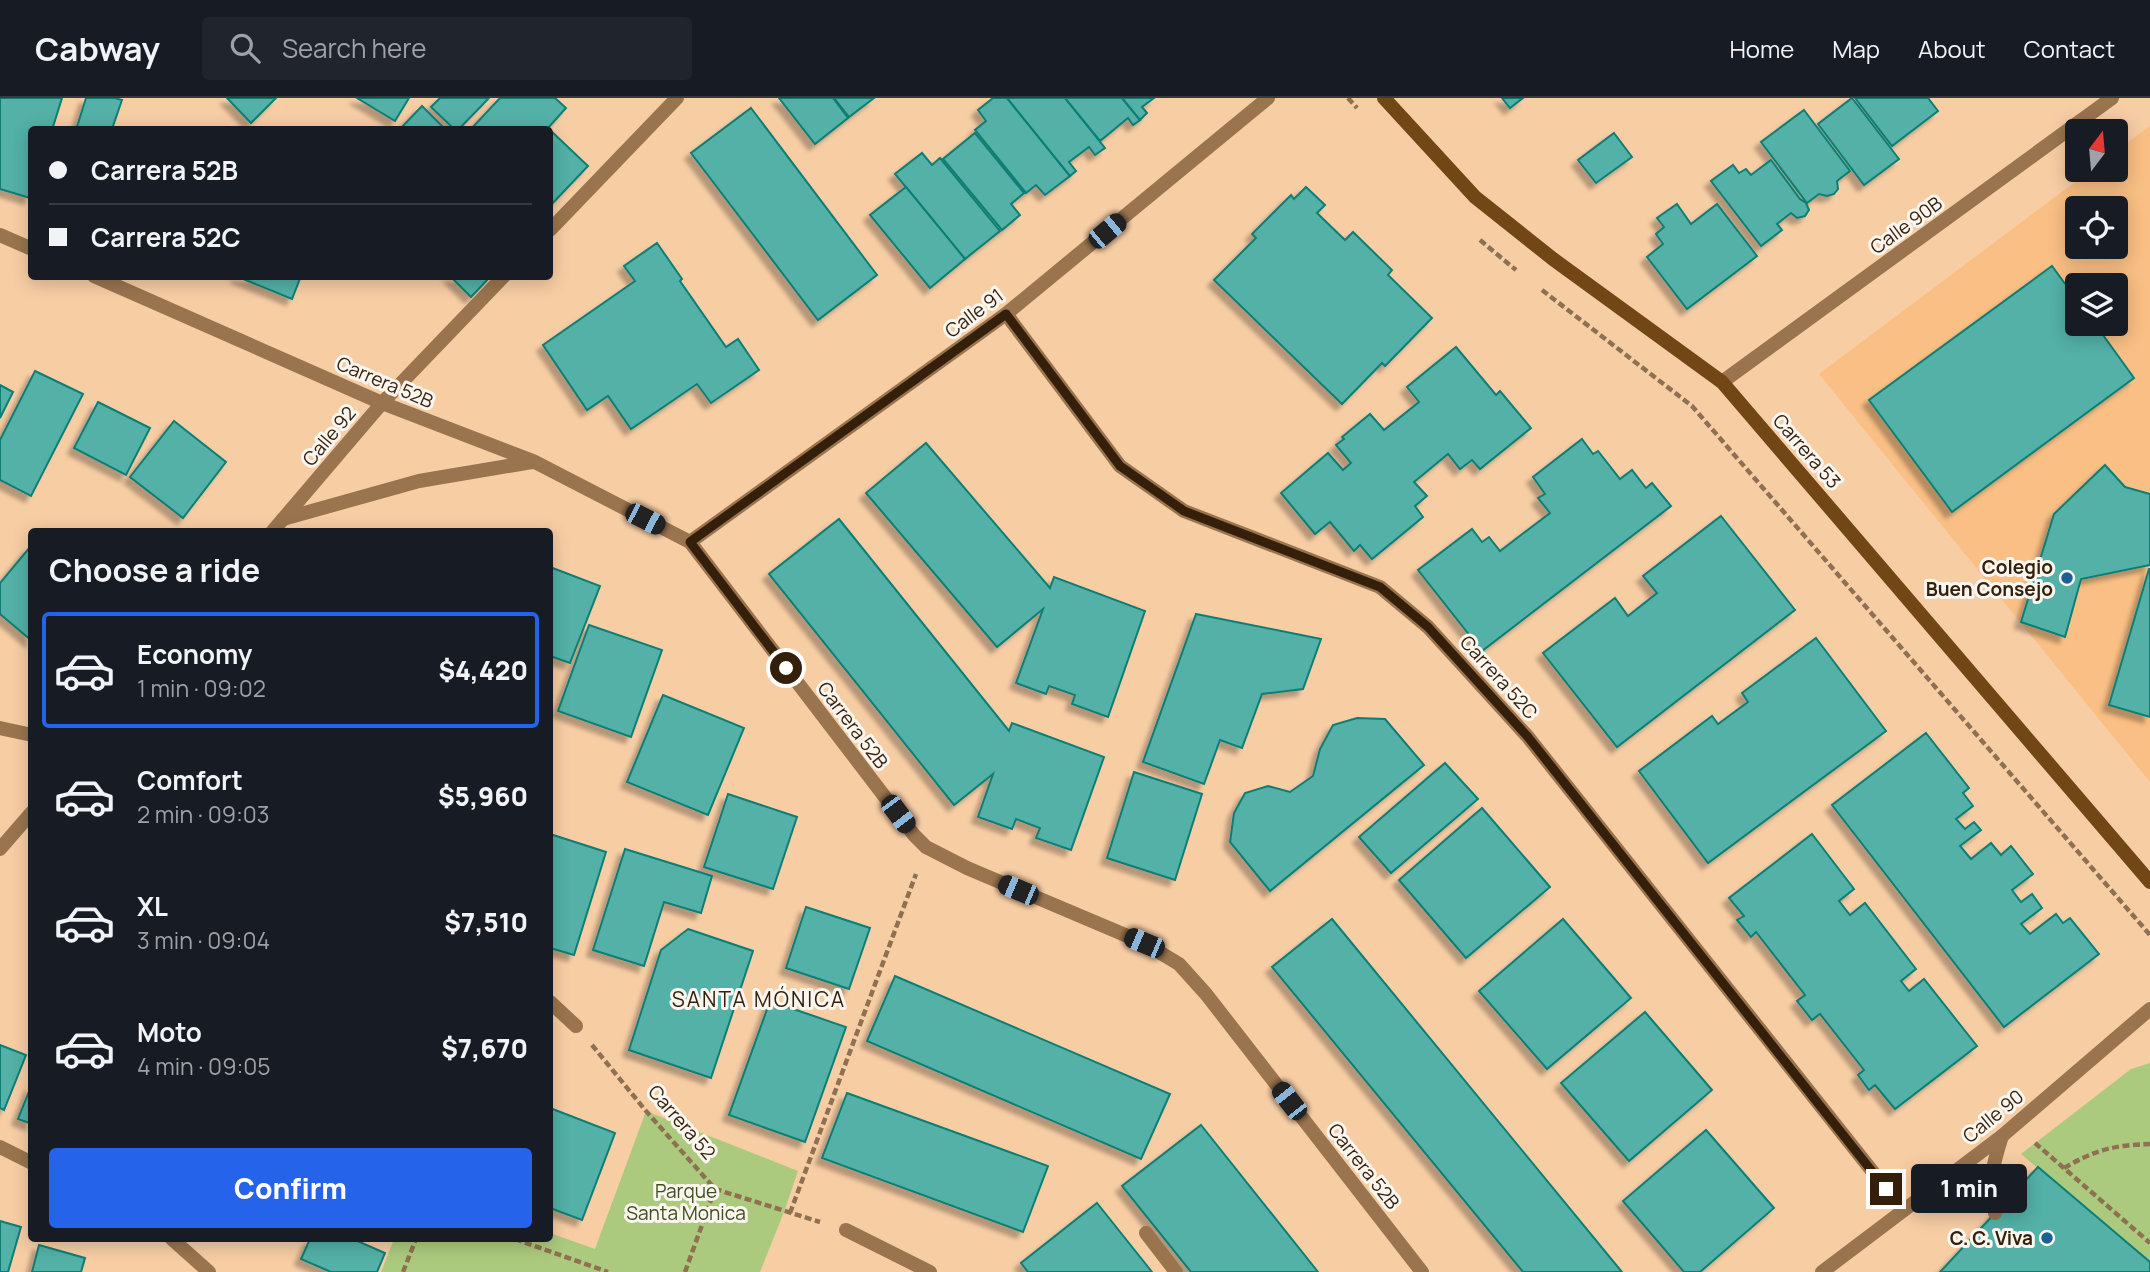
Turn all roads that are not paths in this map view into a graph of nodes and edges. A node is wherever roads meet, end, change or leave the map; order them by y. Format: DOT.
graph roads {
  1 [pos="677,98"];
  2 [pos="1268,98"];
  3 [pos="1384,98"];
  4 [pos="2112,98"];
  5 [pos="553,227"];
  6 [pos="0,235"];
  7 [pos="28,247"];
  8 [pos="103,280"];
  9 [pos="500,280"];
  10 [pos="1006,314"];
  11 [pos="1722,382"];
  12 [pos="382,403"];
  13 [pos="533,461"];
  14 [pos="283,519"];
  15 [pos="275,528"];
  16 [pos="690,542"];
  17 [pos="0,728"];
  18 [pos="28,734"];
  19 [pos="28,817"];
  20 [pos="0,849"];
  21 [pos="2150,882"];
  22 [pos="553,1005"];
  23 [pos="2150,1009"];
  24 [pos="576,1026"];
  25 [pos="2002,1136"];
  26 [pos="0,1147"];
  27 [pos="28,1161"];
  28 [pos="1903,1210"];
  29 [pos="1995,1213"];
  30 [pos="846,1230"];
  31 [pos="1146,1233"];
  32 [pos="175,1242"];
  33 [pos="209,1272"];
  34 [pos="930,1272"];
  35 [pos="1176,1272"];
  36 [pos="1422,1272"];
  37 [pos="1822,1272"];
  1 -- 5 [label="street"];
  2 -- 10 [label="street, Calle 91"];
  3 -- 11 [label="main road, Carrera 53"];
  4 -- 11 [label="street, Calle 90B"];
  6 -- 7 [label="street"];
  8 -- 12 [label="street, Carrera 52B"];
  9 -- 12 [label="street, Calle 92"];
  10 -- 16 [label="street, Calle 91"];
  10 -- 28 [label="street, Carrera 52C"];
  11 -- 21 [label="main road, Carrera 53"];
  12 -- 13 [label="street, Carrera 52B"];
  12 -- 14 [label="street, Calle 92"];
  13 -- 14 [label="street"];
  13 -- 16 [label="street, Carrera 52B"];
  14 -- 15 [label="street, Calle 92"];
  16 -- 36 [label="street, Carrera 52B"];
  17 -- 18 [label="street"];
  19 -- 20 [label="street"];
  22 -- 24 [label="street"];
  23 -- 25 [label="street, Calle 90"];
  25 -- 28 [label="street, Calle 90"];
  25 -- 29 [label="street"];
  26 -- 27 [label="street"];
  28 -- 37 [label="street, Calle 90"];
  30 -- 34 [label="street"];
  31 -- 35 [label="street"];
  32 -- 33 [label="street"];
}
